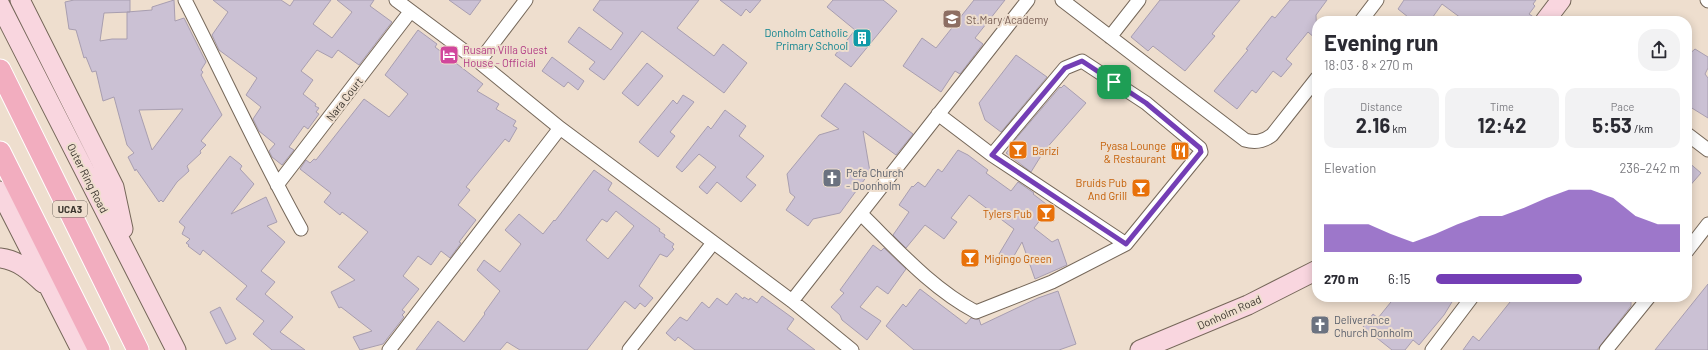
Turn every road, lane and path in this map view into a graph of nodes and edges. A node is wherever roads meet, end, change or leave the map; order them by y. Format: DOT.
graph roads {
  1 [pos="20,0"];
  2 [pos="185,0"];
  3 [pos="396,0"];
  4 [pos="526,0"];
  5 [pos="1028,0"];
  6 [pos="1062,0"];
  7 [pos="1139,0"];
  8 [pos="1377,0"];
  9 [pos="1561,0"];
  10 [pos="0,5"];
  11 [pos="410,12"];
  12 [pos="1365,16"];
  13 [pos="1549,16"];
  14 [pos="1110,37"];
  15 [pos="479,62"];
  16 [pos="0,70"];
  17 [pos="1312,84"];
  18 [pos="938,114"];
  19 [pos="560,128"];
  20 [pos="1692,138"];
  21 [pos="1708,150"];
  22 [pos="0,152"];
  23 [pos="992,155"];
  24 [pos="277,185"];
  25 [pos="0,192"];
  26 [pos="861,214"];
  27 [pos="1708,224"];
  28 [pos="301,229"];
  29 [pos="713,243"];
  30 [pos="1126,244"];
  31 [pos="1692,245"];
  32 [pos="0,258"];
  33 [pos="133,264"];
  34 [pos="1312,273"];
  35 [pos="50,289"];
  36 [pos="792,301"];
  37 [pos="1468,302"];
  38 [pos="1645,302"];
  39 [pos="81,350"];
  40 [pos="99,350"];
  41 [pos="138,350"];
  42 [pos="176,350"];
  43 [pos="389,350"];
  44 [pos="629,350"];
  45 [pos="852,350"];
  46 [pos="1140,350"];
  47 [pos="1432,350"];
  48 [pos="1606,350"];
  1 -- 33 [label="main road"];
  2 -- 24 [label="street"];
  3 -- 11 [label="street"];
  4 -- 15 [label="street"];
  5 -- 18 [label="street"];
  6 -- 14 [label="street"];
  7 -- 14 [label="street"];
  8 -- 12 [label="street"];
  9 -- 13 [label="main road"];
  10 -- 33 [label="main road, Outer Ring Road / UCA3"];
  11 -- 15 [label="street"];
  11 -- 24 [label="street, Nara Court"];
  14 -- 17 [label="street"];
  15 -- 19 [label="street"];
  16 -- 41 [label="main road, UCA3"];
  18 -- 23 [label="street"];
  18 -- 26 [label="street"];
  19 -- 29 [label="street"];
  19 -- 43 [label="street"];
  20 -- 21 [label="street"];
  22 -- 40 [label="main road"];
  23 -- 30 [label="street"];
  23 -- 30 [label="street"];
  24 -- 28 [label="street"];
  25 -- 35 [label="main road"];
  26 -- 30 [label="street"];
  26 -- 36 [label="street"];
  27 -- 31 [label="street"];
  29 -- 36 [label="street"];
  29 -- 44 [label="street"];
  32 -- 35 [label="main road"];
  33 -- 42 [label="main road, Outer Ring Road / UCA3"];
  34 -- 46 [label="main road, Donholm Road"];
  35 -- 39 [label="main road"];
  36 -- 45 [label="street"];
  37 -- 47 [label="street"];
  38 -- 48 [label="street"];
}
